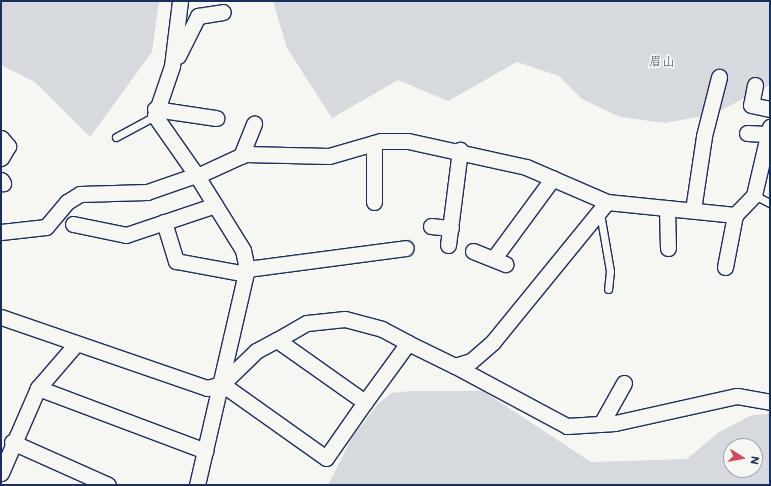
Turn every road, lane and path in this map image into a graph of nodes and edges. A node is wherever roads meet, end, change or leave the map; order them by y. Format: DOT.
graph roads {
  1 [pos="180,1"];
  2 [pos="223,12"];
  3 [pos="168,76"];
  4 [pos="719,77"];
  5 [pos="754,85"];
  6 [pos="770,109"];
  7 [pos="155,113"];
  8 [pos="216,118"];
  9 [pos="254,124"];
  10 [pos="769,131"];
  11 [pos="747,133"];
  12 [pos="116,137"];
  13 [pos="1,138"];
  14 [pos="374,143"];
  15 [pos="460,150"];
  16 [pos="241,156"];
  17 [pos="1,158"];
  18 [pos="196,175"];
  19 [pos="553,178"];
  20 [pos="754,195"];
  21 [pos="374,202"];
  22 [pos="770,203"];
  23 [pos="215,205"];
  24 [pos="603,206"];
  25 [pos="667,208"];
  26 [pos="693,210"];
  27 [pos="735,215"];
  28 [pos="164,222"];
  29 [pos="73,224"];
  30 [pos="431,226"];
  31 [pos="451,228"];
  32 [pos="1,232"];
  33 [pos="448,245"];
  34 [pos="406,248"];
  35 [pos="668,248"];
  36 [pos="473,251"];
  37 [pos="725,267"];
  38 [pos="246,271"];
  39 [pos="608,289"];
  40 [pos="1,317"];
  41 [pos="277,340"];
  42 [pos="408,343"];
  43 [pos="75,345"];
  44 [pos="455,366"];
  45 [pos="624,383"];
  46 [pos="222,384"];
  47 [pos="38,388"];
  48 [pos="737,396"];
  49 [pos="770,396"];
  50 [pos="365,402"];
  51 [pos="770,402"];
  52 [pos="601,424"];
  53 [pos="12,442"];
  54 [pos="206,451"];
  55 [pos="1,473"];
  56 [pos="108,485"];
  57 [pos="197,485"];
  1 -- 3 [label="street"];
  2 -- 3 [label="street"];
  3 -- 7 [label="street"];
  4 -- 26 [label="street"];
  5 -- 6 [label="street"];
  7 -- 8 [label="street"];
  7 -- 12 [label="lane"];
  7 -- 18 [label="street"];
  9 -- 16 [label="street"];
  10 -- 11 [label="street"];
  10 -- 20 [label="street"];
  13 -- 17 [label="street"];
  14 -- 15 [label="street"];
  14 -- 16 [label="street"];
  14 -- 21 [label="street"];
  15 -- 19 [label="street"];
  15 -- 31 [label="street"];
  16 -- 18 [label="street"];
  18 -- 23 [label="street"];
  18 -- 32 [label="street"];
  19 -- 24 [label="street"];
  19 -- 36 [label="street"];
  20 -- 22 [label="lane"];
  20 -- 27 [label="street"];
  23 -- 28 [label="street"];
  23 -- 38 [label="street"];
  24 -- 25 [label="street"];
  24 -- 39 [label="lane"];
  24 -- 44 [label="street"];
  25 -- 26 [label="street"];
  25 -- 35 [label="street"];
  26 -- 27 [label="street"];
  27 -- 37 [label="street"];
  28 -- 29 [label="street"];
  28 -- 38 [label="street"];
  30 -- 31 [label="street"];
  31 -- 33 [label="street"];
  34 -- 38 [label="street"];
  38 -- 46 [label="street"];
  40 -- 43 [label="street"];
  41 -- 42 [label="street"];
  41 -- 46 [label="street"];
  41 -- 50 [label="street"];
  42 -- 44 [label="street"];
  42 -- 50 [label="street"];
  43 -- 46 [label="street"];
  43 -- 47 [label="street"];
  44 -- 52 [label="street"];
  45 -- 52 [label="street"];
  46 -- 50 [label="street"];
  46 -- 54 [label="street"];
  47 -- 53 [label="street"];
  47 -- 54 [label="street"];
  48 -- 49 [label="street"];
  48 -- 51 [label="street"];
  48 -- 52 [label="street"];
  53 -- 55 [label="street"];
  53 -- 56 [label="street"];
  54 -- 57 [label="street"];
}
